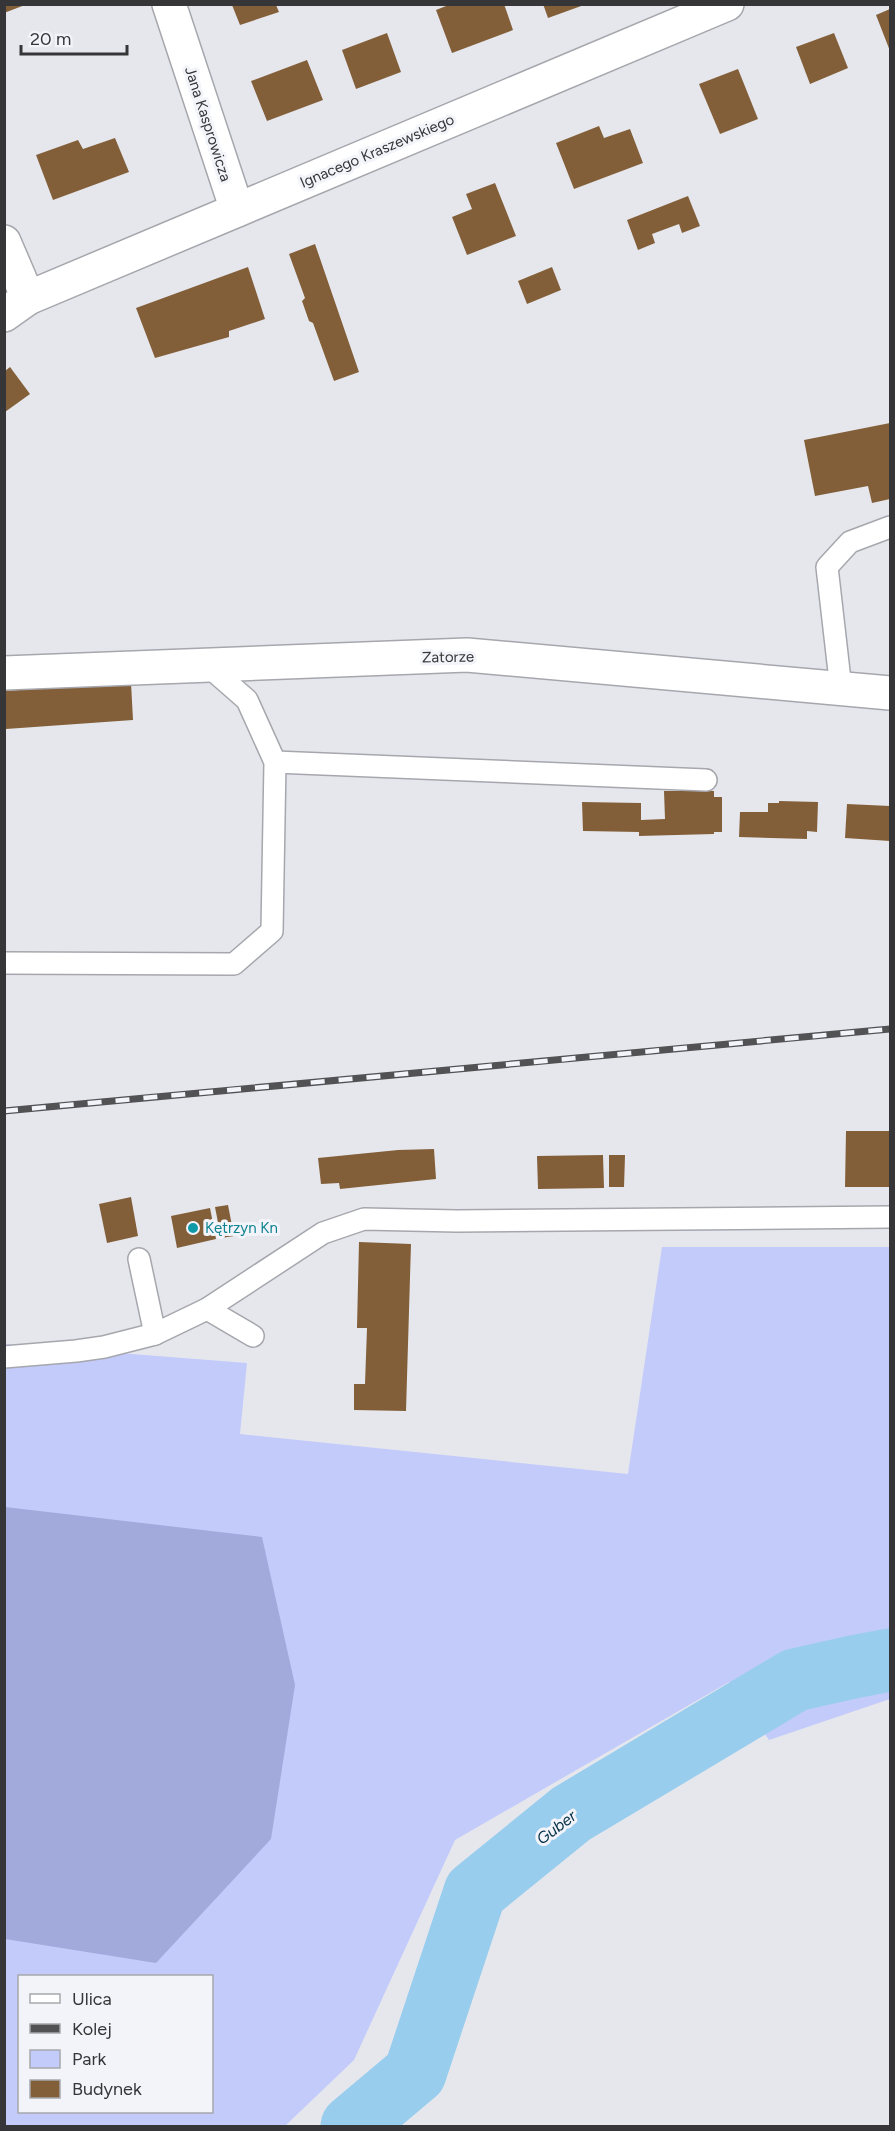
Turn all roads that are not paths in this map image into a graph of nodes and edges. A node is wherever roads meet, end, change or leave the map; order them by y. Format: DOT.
graph roads {
  1 [pos="169,4"];
  2 [pos="727,4"];
  3 [pos="237,210"];
  4 [pos="4,242"];
  5 [pos="16,307"];
  6 [pos="891,527"];
  7 [pos="207,665"];
  8 [pos="4,673"];
  9 [pos="841,689"];
  10 [pos="891,693"];
  11 [pos="275,762"];
  12 [pos="706,780"];
  13 [pos="4,963"];
  14 [pos="891,1217"];
  15 [pos="139,1259"];
  16 [pos="207,1309"];
  17 [pos="155,1334"];
  18 [pos="253,1336"];
  19 [pos="4,1357"];
  1 -- 3 [label="street, Jana Kasprowicza"];
  2 -- 3 [label="street, Ignacego Kraszewskiego"];
  3 -- 5 [label="street, Ignacego Kraszewskiego"];
  4 -- 5 [label="street"];
  6 -- 9 [label="lane"];
  7 -- 8 [label="street, Zatorze"];
  7 -- 9 [label="street, Zatorze"];
  7 -- 11 [label="lane"];
  9 -- 10 [label="street, Zatorze"];
  11 -- 12 [label="lane"];
  11 -- 13 [label="lane"];
  14 -- 16 [label="lane"];
  15 -- 17 [label="lane"];
  16 -- 17 [label="lane"];
  16 -- 18 [label="lane"];
  17 -- 19 [label="lane"];
}
